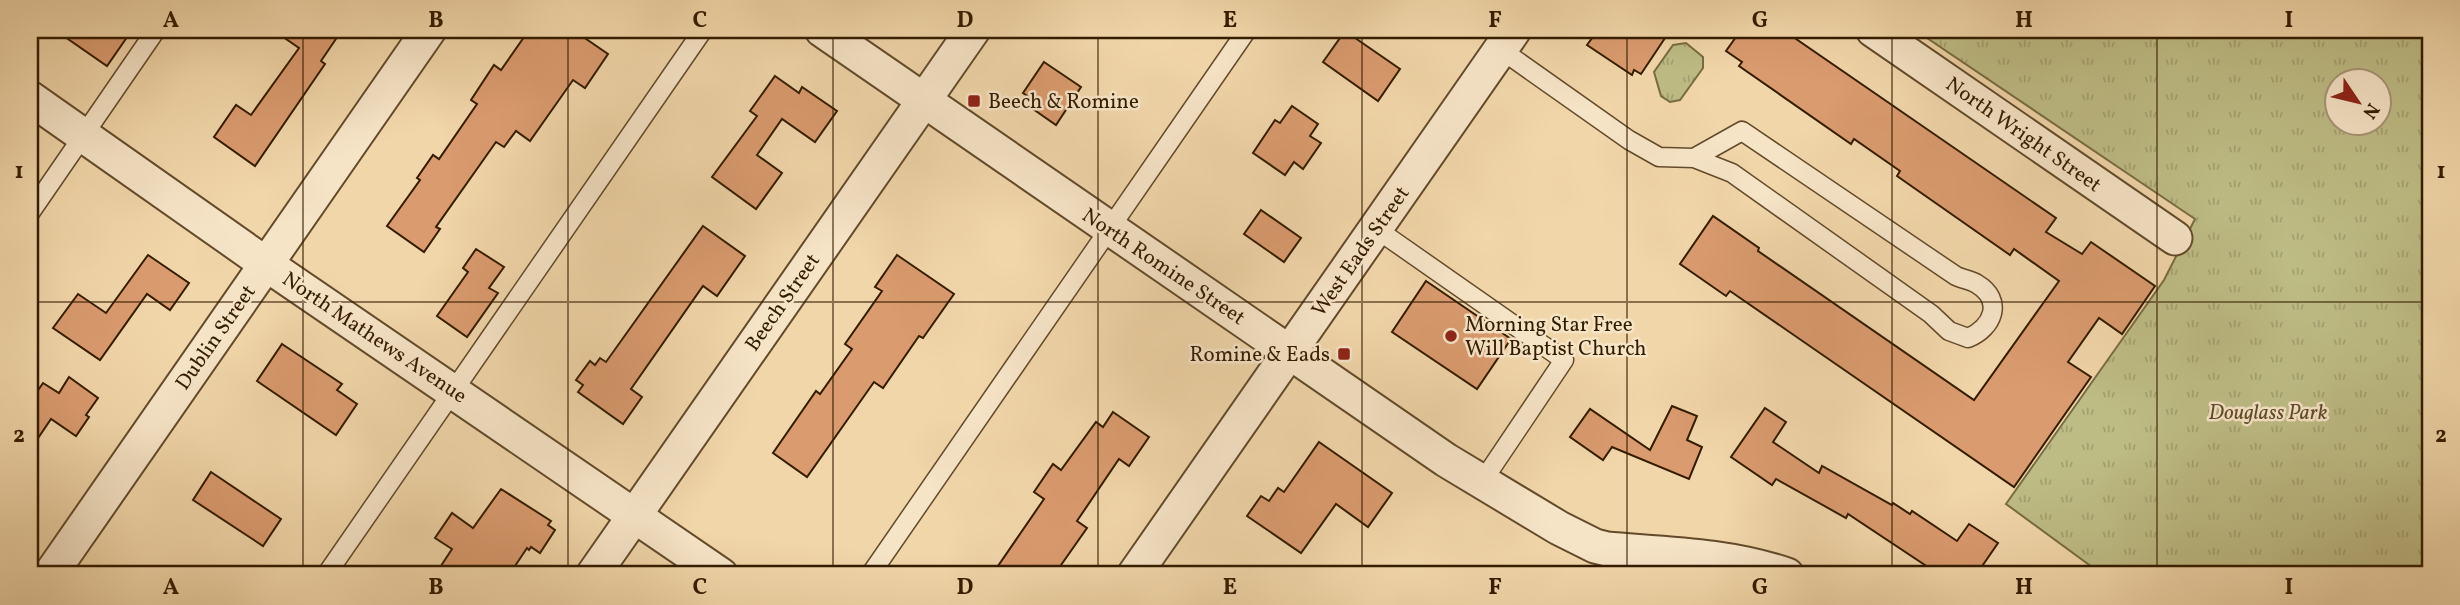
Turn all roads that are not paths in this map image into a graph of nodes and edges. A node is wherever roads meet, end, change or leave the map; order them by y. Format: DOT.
graph roads {
  1 [pos="156,30"];
  2 [pos="429,30"];
  3 [pos="703,30"];
  4 [pos="822,30"];
  5 [pos="973,30"];
  6 [pos="1247,30"];
  7 [pos="1894,36"];
  8 [pos="1507,40"];
  9 [pos="30,98"];
  10 [pos="925,100"];
  11 [pos="84,135"];
  12 [pos="1694,158"];
  13 [pos="30,213"];
  14 [pos="1109,228"];
  15 [pos="1376,228"];
  16 [pos="2175,238"];
  17 [pos="266,264"];
  18 [pos="1289,352"];
  19 [pos="454,391"];
  20 [pos="1482,482"];
  21 [pos="634,516"];
  22 [pos="1604,562"];
  23 [pos="50,575"];
  24 [pos="326,575"];
  25 [pos="593,575"];
  26 [pos="721,575"];
  27 [pos="870,575"];
  28 [pos="1133,575"];
  29 [pos="1787,575"];
  1 -- 11 [label="lane"];
  2 -- 17 [label="street, Dublin Street"];
  3 -- 19 [label="lane"];
  4 -- 10 [label="street, North Romine Street"];
  5 -- 10 [label="street, Beech Street"];
  6 -- 14 [label="lane"];
  7 -- 16 [label="street, North Wright Street"];
  8 -- 12 [label="lane"];
  8 -- 15 [label="street, West Eads Street"];
  9 -- 11 [label="street, North Mathews Avenue"];
  10 -- 14 [label="street, North Romine Street"];
  10 -- 21 [label="street, Beech Street"];
  11 -- 13 [label="lane"];
  11 -- 17 [label="street, North Mathews Avenue"];
  12 -- 12 [label="lane"];
  14 -- 18 [label="street, North Romine Street"];
  14 -- 27 [label="lane"];
  15 -- 18 [label="street, West Eads Street"];
  15 -- 20 [label="lane"];
  17 -- 19 [label="street, North Mathews Avenue"];
  17 -- 23 [label="street, Dublin Street"];
  18 -- 20 [label="street, North Romine Street"];
  18 -- 28 [label="street, West Eads Street"];
  19 -- 21 [label="street, North Mathews Avenue"];
  19 -- 24 [label="lane"];
  20 -- 22 [label="street, North Romine Street"];
  21 -- 25 [label="street, Beech Street"];
  21 -- 26 [label="street, North Mathews Avenue"];
  22 -- 29 [label="street, North Romine Street"];
}
